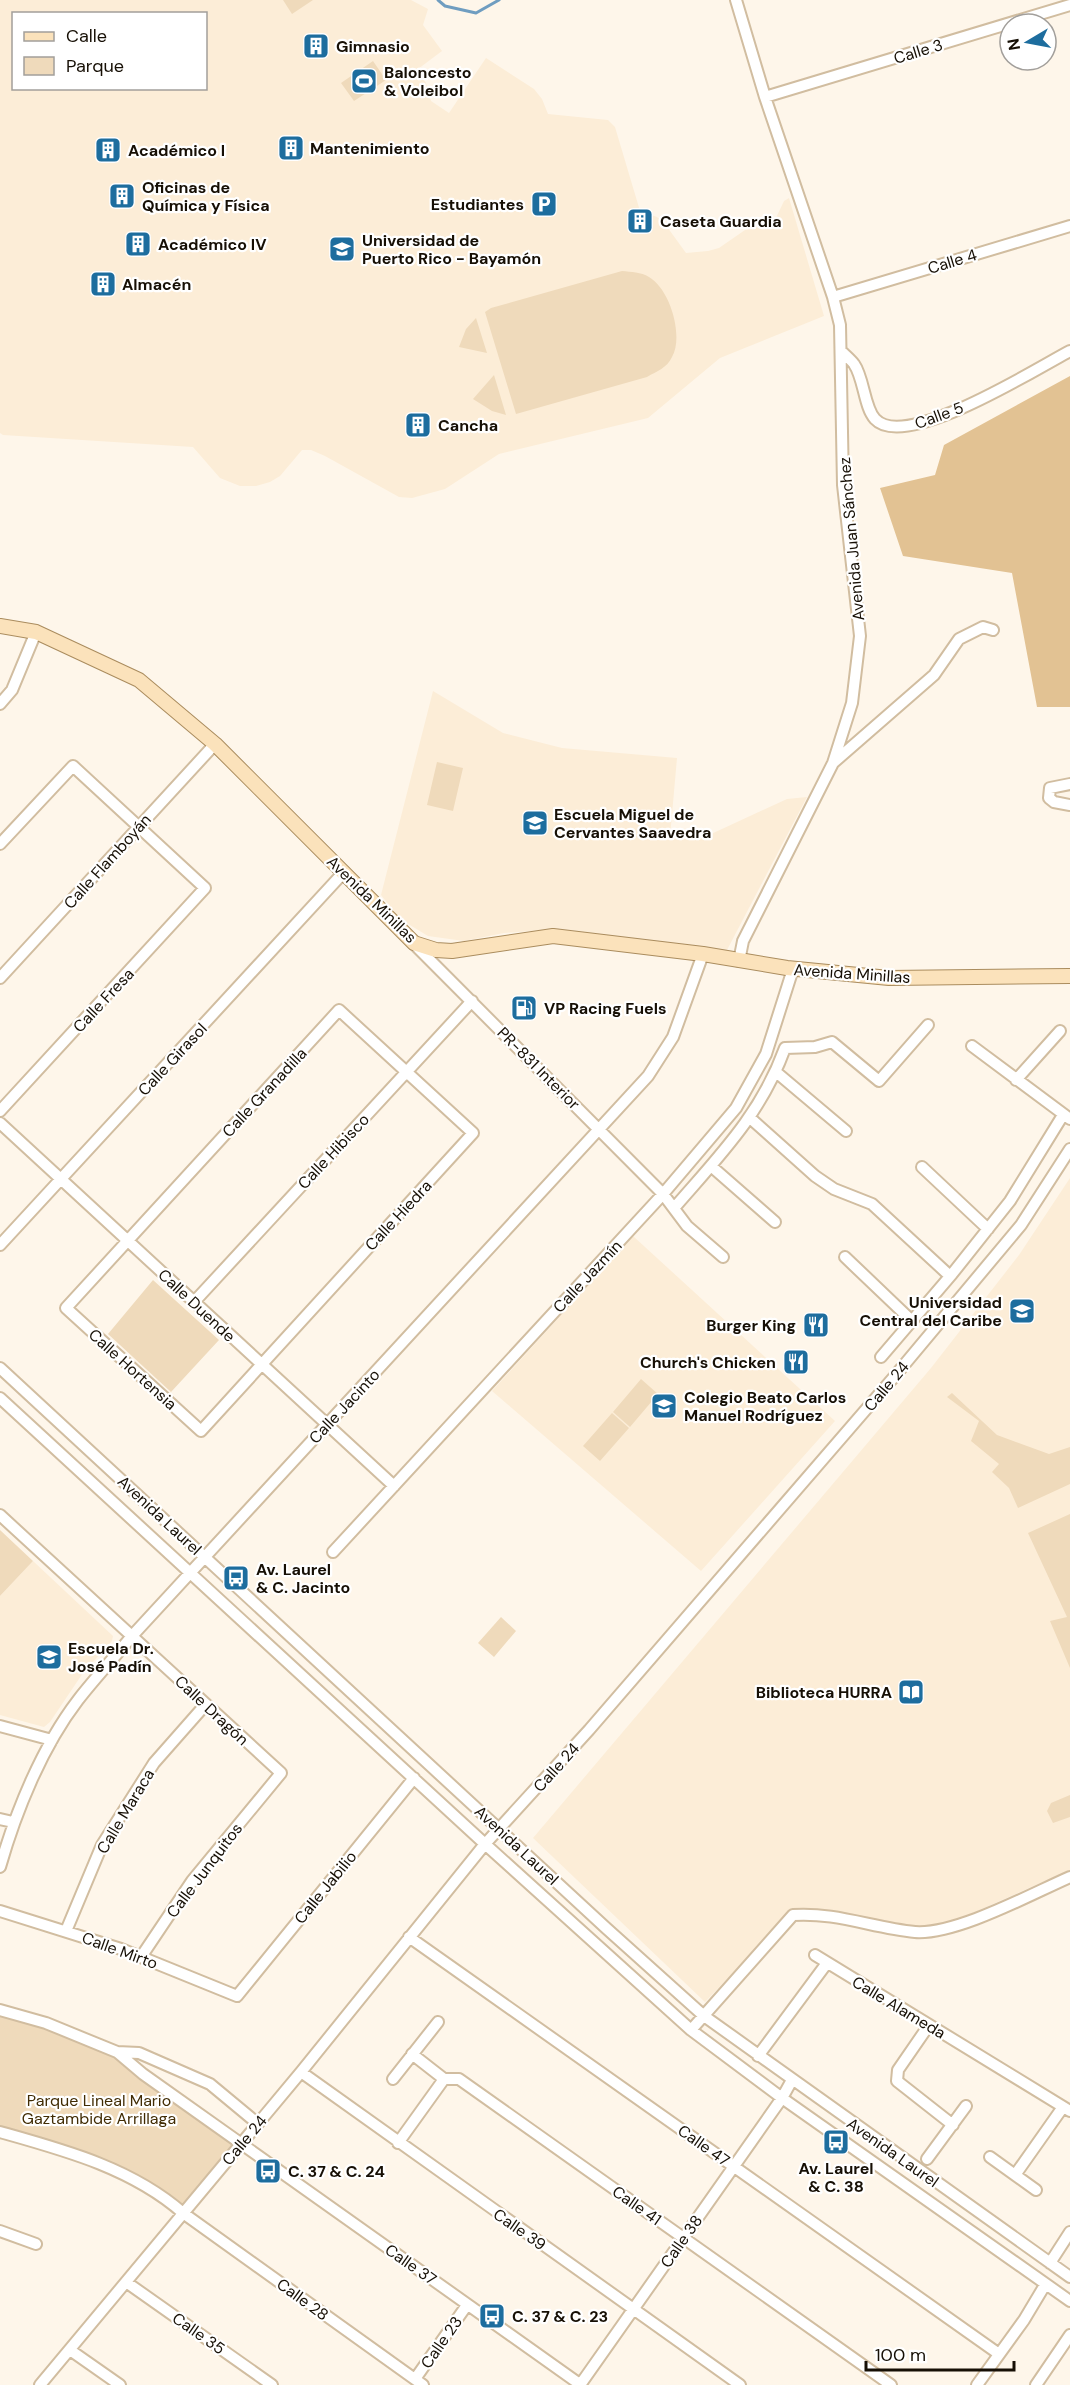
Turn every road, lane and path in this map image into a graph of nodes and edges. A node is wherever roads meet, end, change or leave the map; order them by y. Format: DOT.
graph roads {
  1 [pos="736,0"];
  2 [pos="1070,5"];
  3 [pos="765,97"];
  4 [pos="1070,226"];
  5 [pos="833,297"];
  6 [pos="841,351"];
  7 [pos="1070,351"];
  8 [pos="0,626"];
  9 [pos="993,630"];
  10 [pos="36,632"];
  11 [pos="0,704"];
  12 [pos="215,744"];
  13 [pos="833,763"];
  14 [pos="1070,784"];
  15 [pos="1070,804"];
  16 [pos="139,826"];
  17 [pos="0,844"];
  18 [pos="344,872"];
  19 [pos="414,944"];
  20 [pos="703,954"];
  21 [pos="739,961"];
  22 [pos="793,969"];
  23 [pos="1070,976"];
  24 [pos="0,978"];
  25 [pos="472,1001"];
  26 [pos="928,1025"];
  27 [pos="1060,1031"];
  28 [pos="972,1046"];
  29 [pos="406,1072"];
  30 [pos="776,1072"];
  31 [pos="1017,1080"];
  32 [pos="0,1111"];
  33 [pos="749,1117"];
  34 [pos="1067,1117"];
  35 [pos="0,1123"];
  36 [pos="600,1129"];
  37 [pos="846,1131"];
  38 [pos="1070,1149"];
  39 [pos="711,1166"];
  40 [pos="922,1167"];
  41 [pos="61,1179"];
  42 [pos="663,1194"];
  43 [pos="675,1206"];
  44 [pos="775,1221"];
  45 [pos="988,1229"];
  46 [pos="128,1240"];
  47 [pos="0,1245"];
  48 [pos="723,1257"];
  49 [pos="845,1257"];
  50 [pos="950,1276"];
  51 [pos="194,1302"];
  52 [pos="912,1321"];
  53 [pos="881,1357"];
  54 [pos="261,1363"];
  55 [pos="0,1368"];
  56 [pos="0,1398"];
  57 [pos="327,1425"];
  58 [pos="394,1486"];
  59 [pos="0,1515"];
  60 [pos="333,1552"];
  61 [pos="206,1558"];
  62 [pos="192,1574"];
  63 [pos="132,1636"];
  64 [pos="206,1704"];
  65 [pos="0,1726"];
  66 [pos="52,1740"];
  67 [pos="414,1778"];
  68 [pos="271,1785"];
  69 [pos="0,1819"];
  70 [pos="13,1822"];
  71 [pos="499,1828"];
  72 [pos="485,1844"];
  73 [pos="0,1868"];
  74 [pos="1070,1876"];
  75 [pos="0,1911"];
  76 [pos="66,1931"];
  77 [pos="410,1937"];
  78 [pos="815,1955"];
  79 [pos="141,1957"];
  80 [pos="827,1964"];
  81 [pos="237,1996"];
  82 [pos="0,2010"];
  83 [pos="704,2016"];
  84 [pos="438,2022"];
  85 [pos="929,2025"];
  86 [pos="691,2031"];
  87 [pos="117,2052"];
  88 [pos="412,2054"];
  89 [pos="758,2056"];
  90 [pos="301,2072"];
  91 [pos="393,2079"];
  92 [pos="444,2079"];
  93 [pos="792,2080"];
  94 [pos="782,2098"];
  95 [pos="966,2106"];
  96 [pos="1066,2109"];
  97 [pos="257,2123"];
  98 [pos="953,2125"];
  99 [pos="0,2132"];
  100 [pos="399,2143"];
  101 [pos="241,2144"];
  102 [pos="990,2157"];
  103 [pos="927,2159"];
  104 [pos="734,2166"];
  105 [pos="1015,2175"];
  106 [pos="1036,2190"];
  107 [pos="183,2213"];
  108 [pos="0,2230"];
  109 [pos="1070,2232"];
  110 [pos="684,2238"];
  111 [pos="36,2244"];
  112 [pos="1050,2263"];
  113 [pos="1070,2277"];
  114 [pos="126,2282"];
  115 [pos="1046,2285"];
  116 [pos="1070,2301"];
  117 [pos="467,2304"];
  118 [pos="633,2309"];
  119 [pos="1070,2335"];
  120 [pos="70,2350"];
  121 [pos="999,2354"];
  122 [pos="419,2382"];
  123 [pos="40,2385"];
  124 [pos="120,2385"];
  125 [pos="272,2385"];
  126 [pos="581,2385"];
  127 [pos="740,2385"];
  128 [pos="891,2385"];
  129 [pos="977,2385"];
  130 [pos="1036,2385"];
  1 -- 3 [label="street, Avenida Juan Sánchez"];
  2 -- 3 [label="street, Calle 3"];
  3 -- 5 [label="street, Avenida Juan Sánchez"];
  4 -- 5 [label="street, Calle 4"];
  5 -- 6 [label="street, Avenida Juan Sánchez"];
  6 -- 7 [label="street, Calle 5"];
  6 -- 13 [label="street, Avenida Juan Sánchez"];
  8 -- 10 [label="main road, Avenida Minillas"];
  9 -- 13 [label="street"];
  10 -- 11 [label="street"];
  10 -- 12 [label="main road, Avenida Minillas"];
  12 -- 16 [label="street, Calle Flamboyán"];
  12 -- 18 [label="main road, Avenida Minillas"];
  13 -- 21 [label="street, Avenida Juan Sánchez"];
  14 -- 15 [label="street"];
  16 -- 17 [label="street"];
  16 -- 24 [label="street, Calle Flamboyán"];
  16 -- 32 [label="street, Calle Fresa"];
  18 -- 19 [label="main road, Avenida Minillas"];
  18 -- 41 [label="street, Calle Girasol"];
  19 -- 20 [label="main road, Avenida Minillas"];
  19 -- 25 [label="street, PR-831 Interior"];
  20 -- 21 [label="main road, Avenida Minillas"];
  20 -- 36 [label="street, Calle Jacinto"];
  21 -- 22 [label="main road, Avenida Minillas"];
  22 -- 23 [label="main road, Avenida Minillas"];
  22 -- 42 [label="street, Calle Jazmín"];
  25 -- 29 [label="street, Calle Hibisco"];
  25 -- 36 [label="street, PR-831 Interior"];
  26 -- 30 [label="street"];
  27 -- 31 [label="street"];
  28 -- 31 [label="street"];
  29 -- 46 [label="street, Calle Granadilla"];
  29 -- 51 [label="street, Calle Hibisco"];
  29 -- 54 [label="street, Calle Hiedra"];
  30 -- 33 [label="street"];
  30 -- 37 [label="street"];
  31 -- 34 [label="street"];
  33 -- 39 [label="street"];
  33 -- 50 [label="street"];
  34 -- 45 [label="street"];
  35 -- 41 [label="street, Calle Duende"];
  36 -- 42 [label="street, PR-831 Interior"];
  36 -- 57 [label="street, Calle Jacinto"];
  38 -- 71 [label="street, Calle 24"];
  39 -- 43 [label="street"];
  39 -- 44 [label="street"];
  40 -- 45 [label="street"];
  41 -- 46 [label="street, Calle Duende"];
  41 -- 47 [label="street, Calle Girasol"];
  42 -- 43 [label="street, PR-831 Interior"];
  42 -- 58 [label="street, Calle Jazmín"];
  43 -- 48 [label="street, PR-831 Interior"];
  45 -- 50 [label="street"];
  46 -- 51 [label="street, Calle Duende"];
  46 -- 54 [label="street, Calle Hortensia"];
  49 -- 52 [label="street"];
  50 -- 52 [label="street"];
  51 -- 54 [label="street, Calle Duende"];
  52 -- 53 [label="street"];
  54 -- 57 [label="street, Calle Duende"];
  55 -- 61 [label="street, Avenida Laurel"];
  56 -- 62 [label="street, Avenida Laurel"];
  57 -- 58 [label="street, Calle Duende"];
  57 -- 61 [label="street, Calle Jacinto"];
  58 -- 60 [label="street, Calle Jazmín"];
  59 -- 63 [label="street, Calle Dragón"];
  61 -- 62 [label="street, Calle Jacinto"];
  61 -- 71 [label="street, Avenida Laurel"];
  62 -- 63 [label="street, Calle Jacinto"];
  62 -- 67 [label="street, Avenida Laurel"];
  63 -- 64 [label="street, Calle Dragón"];
  63 -- 66 [label="street, Calle Jacinto"];
  64 -- 68 [label="street, Calle Dragón"];
  64 -- 76 [label="street, Calle Maraca"];
  65 -- 66 [label="street"];
  66 -- 70 [label="street, Calle Jacinto"];
  67 -- 72 [label="street, Avenida Laurel"];
  67 -- 81 [label="street, Calle Jabilio"];
  68 -- 79 [label="street, Calle Junquitos"];
  69 -- 70 [label="street"];
  70 -- 73 [label="street, Calle Jacinto"];
  71 -- 72 [label="street, Calle 24"];
  71 -- 83 [label="street, Avenida Laurel"];
  72 -- 77 [label="street, Calle 24"];
  72 -- 86 [label="street, Avenida Laurel"];
  74 -- 83 [label="street"];
  75 -- 76 [label="street, Calle Mirto"];
  76 -- 79 [label="street, Calle Mirto"];
  77 -- 90 [label="street, Calle 24"];
  77 -- 104 [label="street, Calle 47"];
  78 -- 80 [label="street, Calle Alameda"];
  79 -- 81 [label="street, Calle Mirto"];
  80 -- 85 [label="street, Calle Alameda"];
  80 -- 89 [label="street"];
  82 -- 87 [label="street"];
  83 -- 86 [label="street"];
  83 -- 89 [label="street, Avenida Laurel"];
  84 -- 88 [label="street"];
  85 -- 96 [label="street, Calle Alameda"];
  85 -- 98 [label="street"];
  86 -- 94 [label="street, Avenida Laurel"];
  87 -- 97 [label="street"];
  87 -- 101 [label="street, Calle 37"];
  88 -- 91 [label="street"];
  88 -- 92 [label="street"];
  89 -- 93 [label="street, Avenida Laurel"];
  90 -- 97 [label="street, Calle 24"];
  90 -- 100 [label="street, Calle 39"];
  92 -- 100 [label="street"];
  92 -- 110 [label="street, Calle 41"];
  93 -- 94 [label="street, Calle 38"];
  93 -- 112 [label="street, Avenida Laurel"];
  94 -- 104 [label="street, Calle 38"];
  94 -- 115 [label="street, Avenida Laurel"];
  95 -- 98 [label="street"];
  96 -- 105 [label="street"];
  97 -- 101 [label="street, Calle 24"];
  98 -- 103 [label="street"];
  99 -- 107 [label="street, Calle 28"];
  100 -- 118 [label="street, Calle 39"];
  101 -- 107 [label="street, Calle 24"];
  101 -- 117 [label="street, Calle 37"];
  102 -- 105 [label="street"];
  104 -- 110 [label="street, Calle 38"];
  104 -- 121 [label="street, Calle 47"];
  105 -- 106 [label="street"];
  107 -- 114 [label="street, Calle 24"];
  107 -- 122 [label="street, Calle 28"];
  108 -- 111 [label="street"];
  109 -- 112 [label="street"];
  110 -- 118 [label="street, Calle 38"];
  110 -- 128 [label="street, Calle 41"];
  112 -- 113 [label="street, Avenida Laurel"];
  114 -- 120 [label="street, Calle 24"];
  114 -- 125 [label="street, Calle 35"];
  115 -- 116 [label="street, Avenida Laurel"];
  115 -- 121 [label="street"];
  117 -- 122 [label="street, Calle 23"];
  117 -- 126 [label="street, Calle 37"];
  118 -- 126 [label="street, Calle 38"];
  118 -- 127 [label="street, Calle 39"];
  119 -- 130 [label="street"];
  120 -- 123 [label="street, Calle 24"];
  120 -- 124 [label="street"];
  121 -- 129 [label="street"];
}
